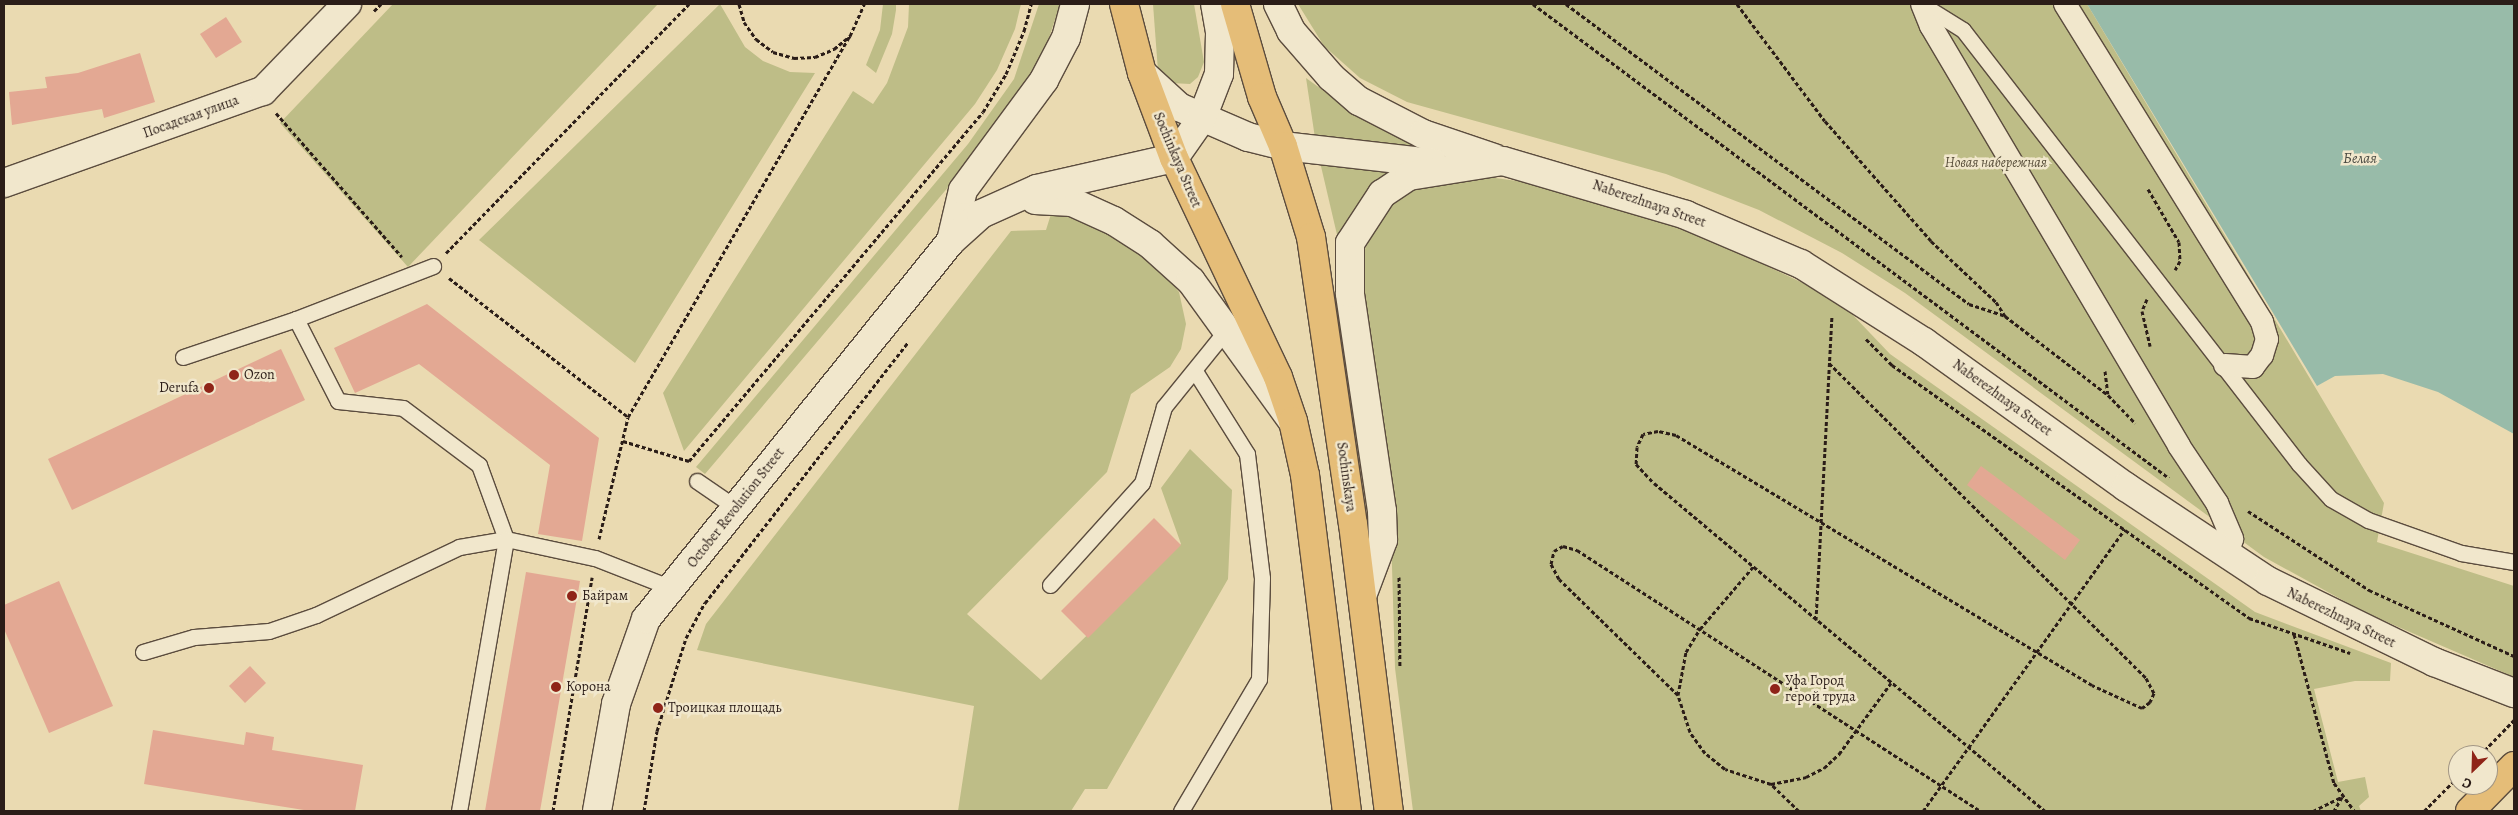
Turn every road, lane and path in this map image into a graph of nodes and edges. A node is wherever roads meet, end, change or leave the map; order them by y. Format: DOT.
graph roads {
  1 [pos="347,4"];
  2 [pos="689,4"];
  3 [pos="739,4"];
  4 [pos="864,4"];
  5 [pos="1031,4"];
  6 [pos="1075,4"];
  7 [pos="1124,4"];
  8 [pos="1215,4"];
  9 [pos="1235,4"];
  10 [pos="1278,4"];
  11 [pos="1532,4"];
  12 [pos="1566,4"];
  13 [pos="1737,4"];
  14 [pos="1922,4"];
  15 [pos="2065,4"];
  16 [pos="850,36"];
  17 [pos="1142,73"];
  18 [pos="1219,74"];
  19 [pos="1163,95"];
  20 [pos="276,112"];
  21 [pos="1202,118"];
  22 [pos="1248,137"];
  23 [pos="1283,146"];
  24 [pos="1174,158"];
  25 [pos="1503,161"];
  26 [pos="1467,165"];
  27 [pos="4,183"];
  28 [pos="951,241"];
  29 [pos="403,258"];
  30 [pos="433,266"];
  31 [pos="1839,314"];
  32 [pos="2005,316"];
  33 [pos="296,319"];
  34 [pos="1228,328"];
  35 [pos="915,332"];
  36 [pos="1859,333"];
  37 [pos="183,357"];
  38 [pos="1829,362"];
  39 [pos="2225,365"];
  40 [pos="2105,367"];
  41 [pos="1195,371"];
  42 [pos="2108,395"];
  43 [pos="628,417"];
  44 [pos="1293,421"];
  45 [pos="2138,427"];
  46 [pos="623,441"];
  47 [pos="698,481"];
  48 [pos="2174,481"];
  49 [pos="735,507"];
  50 [pos="2245,509"];
  51 [pos="1822,523"];
  52 [pos="2125,529"];
  53 [pos="506,539"];
  54 [pos="2227,556"];
  55 [pos="595,558"];
  56 [pos="2514,562"];
  57 [pos="1753,567"];
  58 [pos="1050,585"];
  59 [pos="674,589"];
  60 [pos="1362,596"];
  61 [pos="2071,605"];
  62 [pos="1816,620"];
  63 [pos="1700,629"];
  64 [pos="2294,634"];
  65 [pos="143,652"];
  66 [pos="2037,652"];
  67 [pos="2352,654"];
  68 [pos="2514,656"];
  69 [pos="1891,683"];
  70 [pos="1373,684"];
  71 [pos="2514,692"];
  72 [pos="1678,695"];
  73 [pos="2514,720"];
  74 [pos="1856,730"];
  75 [pos="2490,745"];
  76 [pos="1968,748"];
  77 [pos="2514,766"];
  78 [pos="1771,784"];
  79 [pos="1942,785"];
  80 [pos="2448,787"];
  81 [pos="2342,797"];
  82 [pos="459,811"];
  83 [pos="553,811"];
  84 [pos="597,811"];
  85 [pos="644,811"];
  86 [pos="1180,811"];
  87 [pos="1347,811"];
  88 [pos="1389,811"];
  89 [pos="1406,811"];
  90 [pos="1799,811"];
  91 [pos="1923,811"];
  92 [pos="1982,811"];
  93 [pos="2045,811"];
  94 [pos="2313,811"];
  95 [pos="2334,811"];
  96 [pos="2354,811"];
  97 [pos="2424,811"];
  98 [pos="2470,811"];
  1 -- 27 [label="street, Посадская улица"];
  2 -- 30 [label="path"];
  3 -- 16 [label="path"];
  4 -- 16 [label="path"];
  5 -- 46 [label="path"];
  6 -- 28 [label="street"];
  7 -- 17 [label="main road, Sochinkaya Street"];
  8 -- 18 [label="street"];
  9 -- 23 [label="main road"];
  10 -- 25 [label="street"];
  11 -- 48 [label="path"];
  12 -- 32 [label="path"];
  13 -- 32 [label="path"];
  14 -- 39 [label="lane"];
  14 -- 54 [label="street"];
  15 -- 39 [label="street"];
  16 -- 43 [label="path"];
  17 -- 19 [label="street"];
  17 -- 24 [label="main road, Sochinkaya Street"];
  18 -- 19 [label="street"];
  18 -- 21 [label="street"];
  19 -- 21 [label="street"];
  20 -- 29 [label="path"];
  21 -- 22 [label="street"];
  21 -- 24 [label="street"];
  22 -- 23 [label="street"];
  22 -- 24 [label="street"];
  23 -- 26 [label="street"];
  23 -- 60 [label="main road, Sochinskaya"];
  24 -- 28 [label="street, October Revolution Street"];
  24 -- 44 [label="main road"];
  25 -- 26 [label="street, Naberezhnaya Street"];
  25 -- 54 [label="street, Naberezhnaya Street"];
  26 -- 60 [label="street"];
  28 -- 34 [label="street"];
  28 -- 49 [label="street, October Revolution Street"];
  30 -- 33 [label="lane"];
  30 -- 43 [label="path"];
  31 -- 38 [label="path"];
  32 -- 42 [label="path"];
  33 -- 37 [label="lane"];
  33 -- 53 [label="lane"];
  34 -- 41 [label="lane"];
  34 -- 44 [label="street"];
  35 -- 85 [label="path"];
  36 -- 52 [label="path"];
  38 -- 51 [label="path"];
  38 -- 61 [label="path"];
  39 -- 56 [label="lane"];
  40 -- 42 [label="path"];
  41 -- 58 [label="lane"];
  41 -- 86 [label="lane"];
  42 -- 45 [label="path"];
  43 -- 46 [label="path"];
  44 -- 87 [label="main road"];
  46 -- 55 [label="path"];
  47 -- 49 [label="lane"];
  49 -- 59 [label="street, October Revolution Street"];
  50 -- 68 [label="path"];
  51 -- 57 [label="path"];
  51 -- 62 [label="path"];
  51 -- 66 [label="path"];
  52 -- 61 [label="path"];
  52 -- 64 [label="path"];
  53 -- 55 [label="lane"];
  53 -- 65 [label="lane"];
  53 -- 82 [label="lane"];
  54 -- 71 [label="street, Naberezhnaya Street"];
  55 -- 59 [label="lane"];
  55 -- 83 [label="path"];
  57 -- 62 [label="path"];
  57 -- 63 [label="path"];
  59 -- 84 [label="street, October Revolution Street"];
  60 -- 70 [label="main road, Sochinskaya"];
  61 -- 66 [label="path"];
  61 -- 66 [label="path"];
  62 -- 69 [label="path"];
  63 -- 72 [label="path"];
  63 -- 72 [label="path"];
  63 -- 74 [label="path"];
  64 -- 67 [label="path"];
  64 -- 81 [label="path"];
  66 -- 76 [label="path"];
  69 -- 74 [label="path"];
  69 -- 76 [label="path"];
  70 -- 88 [label="main road, Sochinskaya"];
  70 -- 89 [label="main road"];
  72 -- 78 [label="path"];
  73 -- 75 [label="path"];
  74 -- 78 [label="path"];
  74 -- 79 [label="path"];
  76 -- 79 [label="path"];
  76 -- 93 [label="path"];
  77 -- 98 [label="main road"];
  78 -- 90 [label="path"];
  79 -- 91 [label="path"];
  79 -- 92 [label="path"];
  80 -- 97 [label="path"];
  81 -- 94 [label="path"];
  81 -- 95 [label="path"];
  81 -- 96 [label="path"];
}
